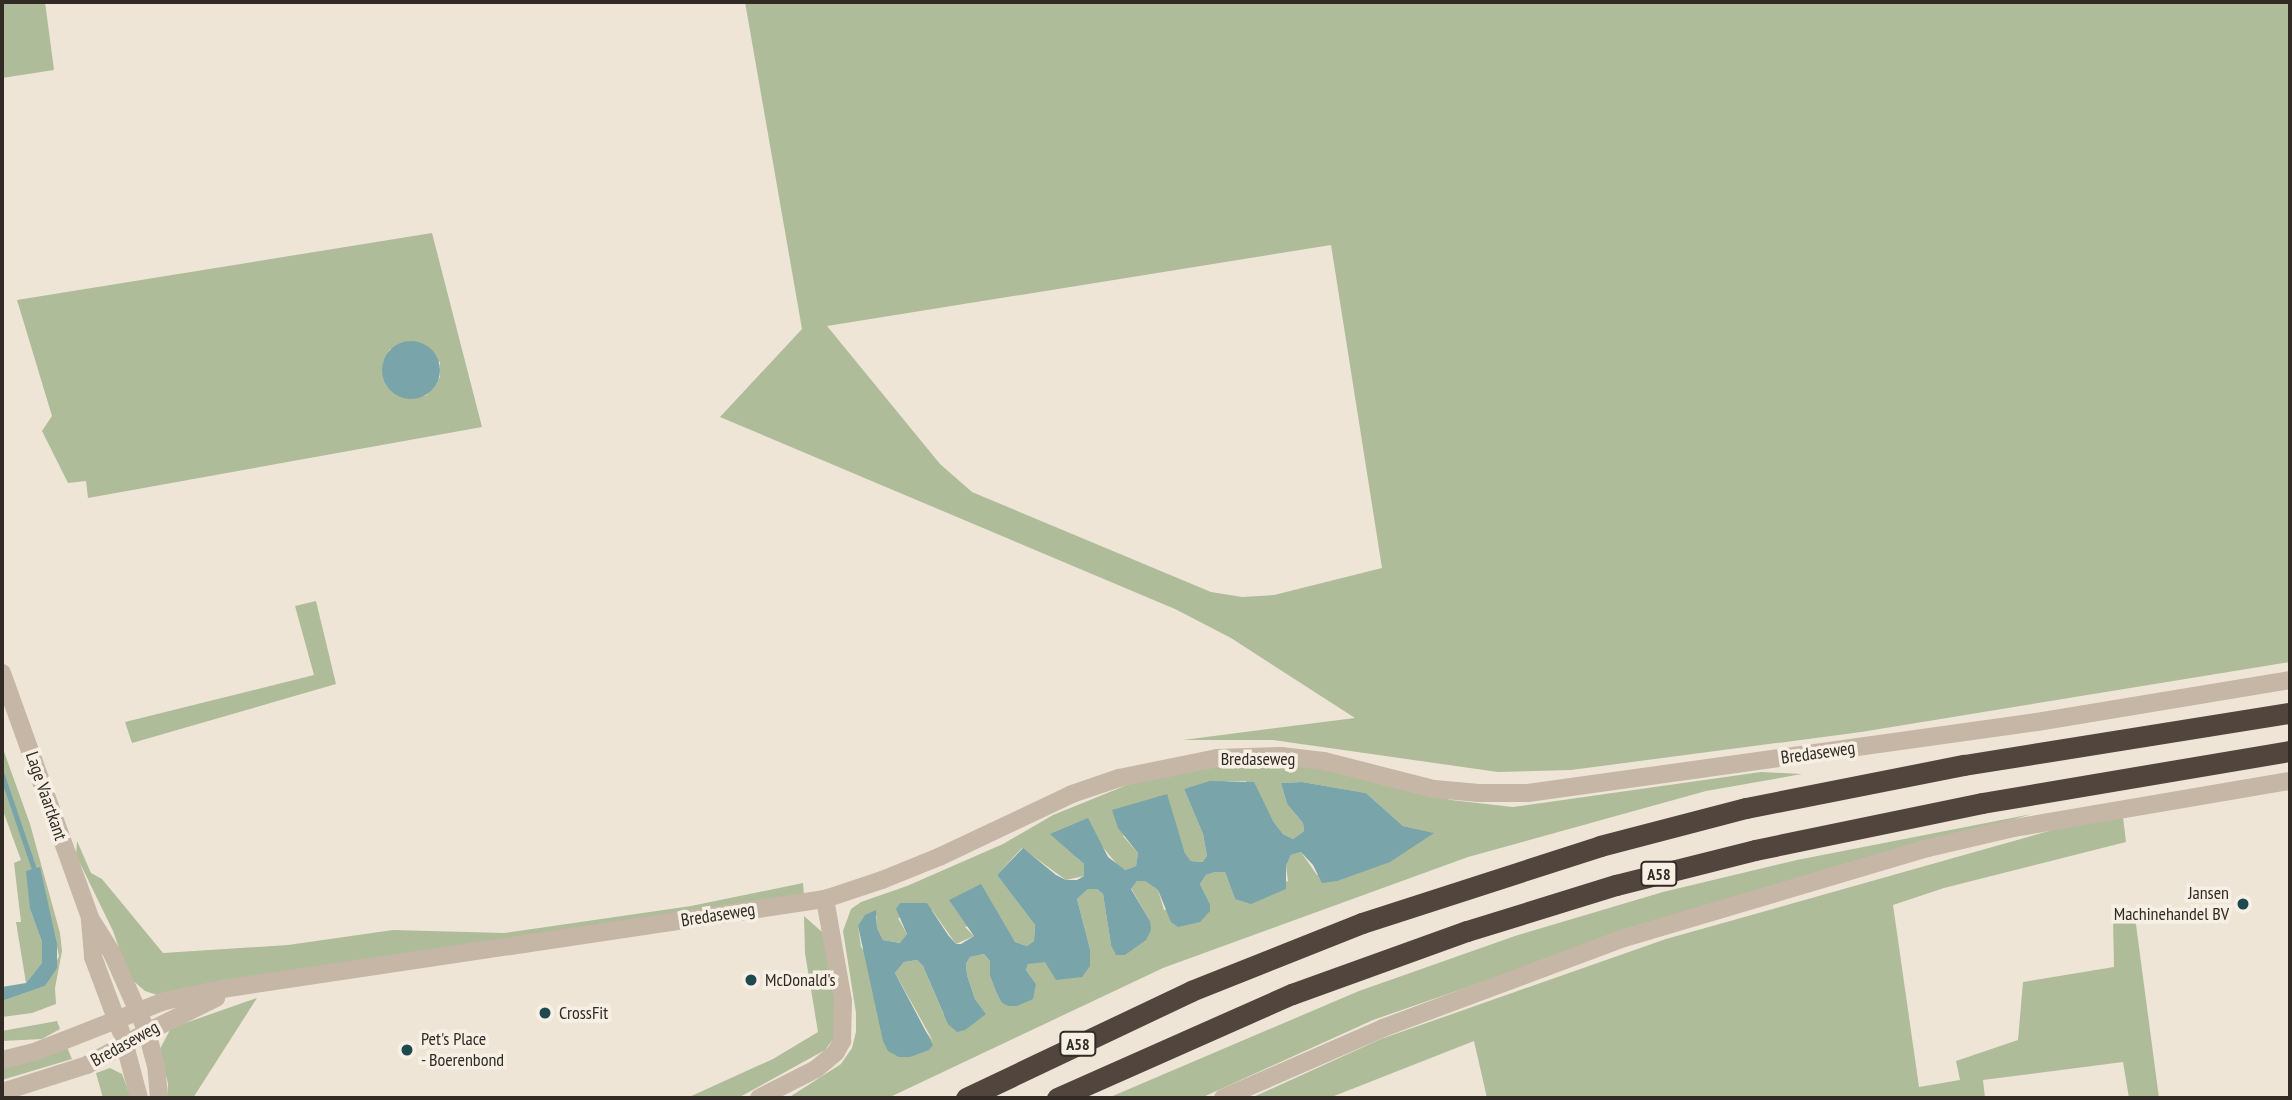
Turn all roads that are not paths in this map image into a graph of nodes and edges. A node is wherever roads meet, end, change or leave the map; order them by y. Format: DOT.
graph roads {
  1 [pos="2,673"];
  2 [pos="2290,680"];
  3 [pos="2290,713"];
  4 [pos="2290,751"];
  5 [pos="2290,781"];
  6 [pos="825,899"];
  7 [pos="90,918"];
  8 [pos="246,987"];
  9 [pos="139,1011"];
  10 [pos="116,1021"];
  11 [pos="147,1032"];
  12 [pos="125,1045"];
  13 [pos="2,1060"];
  14 [pos="2,1093"];
  15 [pos="139,1098"];
  16 [pos="159,1098"];
  17 [pos="759,1098"];
  18 [pos="966,1098"];
  19 [pos="1057,1098"];
  20 [pos="1223,1098"];
  1 -- 7 [label="street, Lage Vaartkant"];
  2 -- 6 [label="street, Bredaseweg"];
  3 -- 18 [label="highway, A58"];
  4 -- 19 [label="highway, A58"];
  5 -- 20 [label="street"];
  6 -- 8 [label="street, Bredaseweg"];
  6 -- 17 [label="street"];
  7 -- 9 [label="street, Lage Vaartkant"];
  7 -- 10 [label="street, Lage Vaartkant"];
  8 -- 9 [label="street, Bredaseweg"];
  8 -- 11 [label="street, Bredaseweg"];
  9 -- 10 [label="street, Bredaseweg"];
  9 -- 11 [label="street, Lage Vaartkant"];
  10 -- 12 [label="street, Lage Vaartkant"];
  10 -- 13 [label="street, Bredaseweg"];
  11 -- 12 [label="street, Bredaseweg"];
  11 -- 16 [label="street, Lage Vaartkant"];
  12 -- 14 [label="street, Bredaseweg"];
  12 -- 15 [label="street, Lage Vaartkant"];
}
